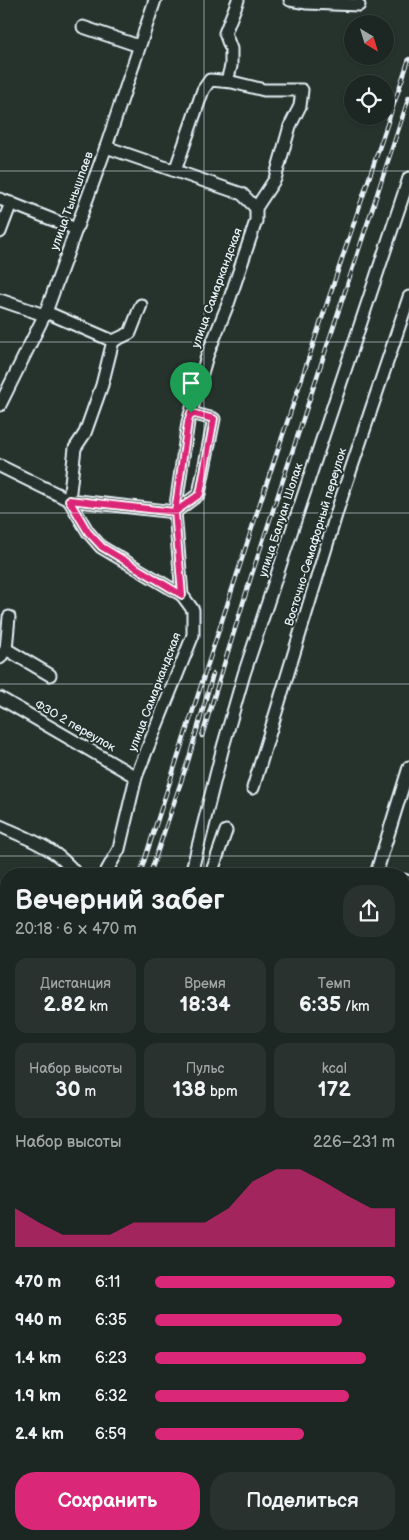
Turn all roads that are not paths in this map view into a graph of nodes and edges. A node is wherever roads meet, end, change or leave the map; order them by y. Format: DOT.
graph roads {
  1 [pos="155,0"];
  2 [pos="238,0"];
  3 [pos="290,0"];
  4 [pos="359,5"];
  5 [pos="83,27"];
  6 [pos="140,46"];
  7 [pos="227,81"];
  8 [pos="106,147"];
  9 [pos="175,171"];
  10 [pos="409,178"];
  11 [pos="6,201"];
  12 [pos="256,208"];
  13 [pos="76,229"];
  14 [pos="0,232"];
  15 [pos="409,297"];
  16 [pos="0,300"];
  17 [pos="142,305"];
  18 [pos="45,314"];
  19 [pos="113,341"];
  20 [pos="5,386"];
  21 [pos="0,405"];
  22 [pos="191,413"];
  23 [pos="0,466"];
  24 [pos="69,500"];
  25 [pos="175,512"];
  26 [pos="182,595"];
  27 [pos="9,617"];
  28 [pos="3,653"];
  29 [pos="50,675"];
  30 [pos="0,698"];
  31 [pos="409,767"];
  32 [pos="136,777"];
  33 [pos="253,788"];
  34 [pos="0,826"];
  35 [pos="226,831"];
  36 [pos="72,868"];
  37 [pos="108,868"];
  38 [pos="193,868"];
  39 [pos="213,868"];
  40 [pos="381,868"];
  1 -- 6 [label="street, улица Тынышпаев"];
  2 -- 7 [label="street"];
  3 -- 4 [label="street"];
  5 -- 6 [label="street"];
  6 -- 8 [label="street, улица Тынышпаев"];
  7 -- 9 [label="street"];
  7 -- 12 [label="street, улица Самаркандская"];
  8 -- 9 [label="street"];
  8 -- 13 [label="street, улица Тынышпаев"];
  9 -- 12 [label="street"];
  10 -- 38 [label="street, улица Балуан Шолак"];
  11 -- 13 [label="street"];
  11 -- 14 [label="street"];
  12 -- 22 [label="street, улица Самаркандская"];
  13 -- 18 [label="street, улица Тынышпаев"];
  15 -- 33 [label="street, Восточно-Семафорный переулок"];
  16 -- 18 [label="street"];
  17 -- 19 [label="street"];
  18 -- 19 [label="street"];
  18 -- 20 [label="street, улица Тынышпаев"];
  19 -- 24 [label="street"];
  20 -- 21 [label="street, улица Тынышпаев"];
  22 -- 25 [label="street, улица Самаркандская"];
  22 -- 25 [label="street"];
  23 -- 24 [label="street"];
  24 -- 25 [label="street"];
  24 -- 26 [label="street"];
  25 -- 26 [label="street, улица Самаркандская"];
  26 -- 32 [label="street, улица Самаркандская"];
  27 -- 28 [label="street"];
  28 -- 29 [label="street"];
  30 -- 32 [label="street, ФЗО 2 переулок"];
  31 -- 40 [label="street"];
  32 -- 37 [label="street, улица Самаркандская"];
  34 -- 36 [label="street"];
  35 -- 39 [label="street"];
}
